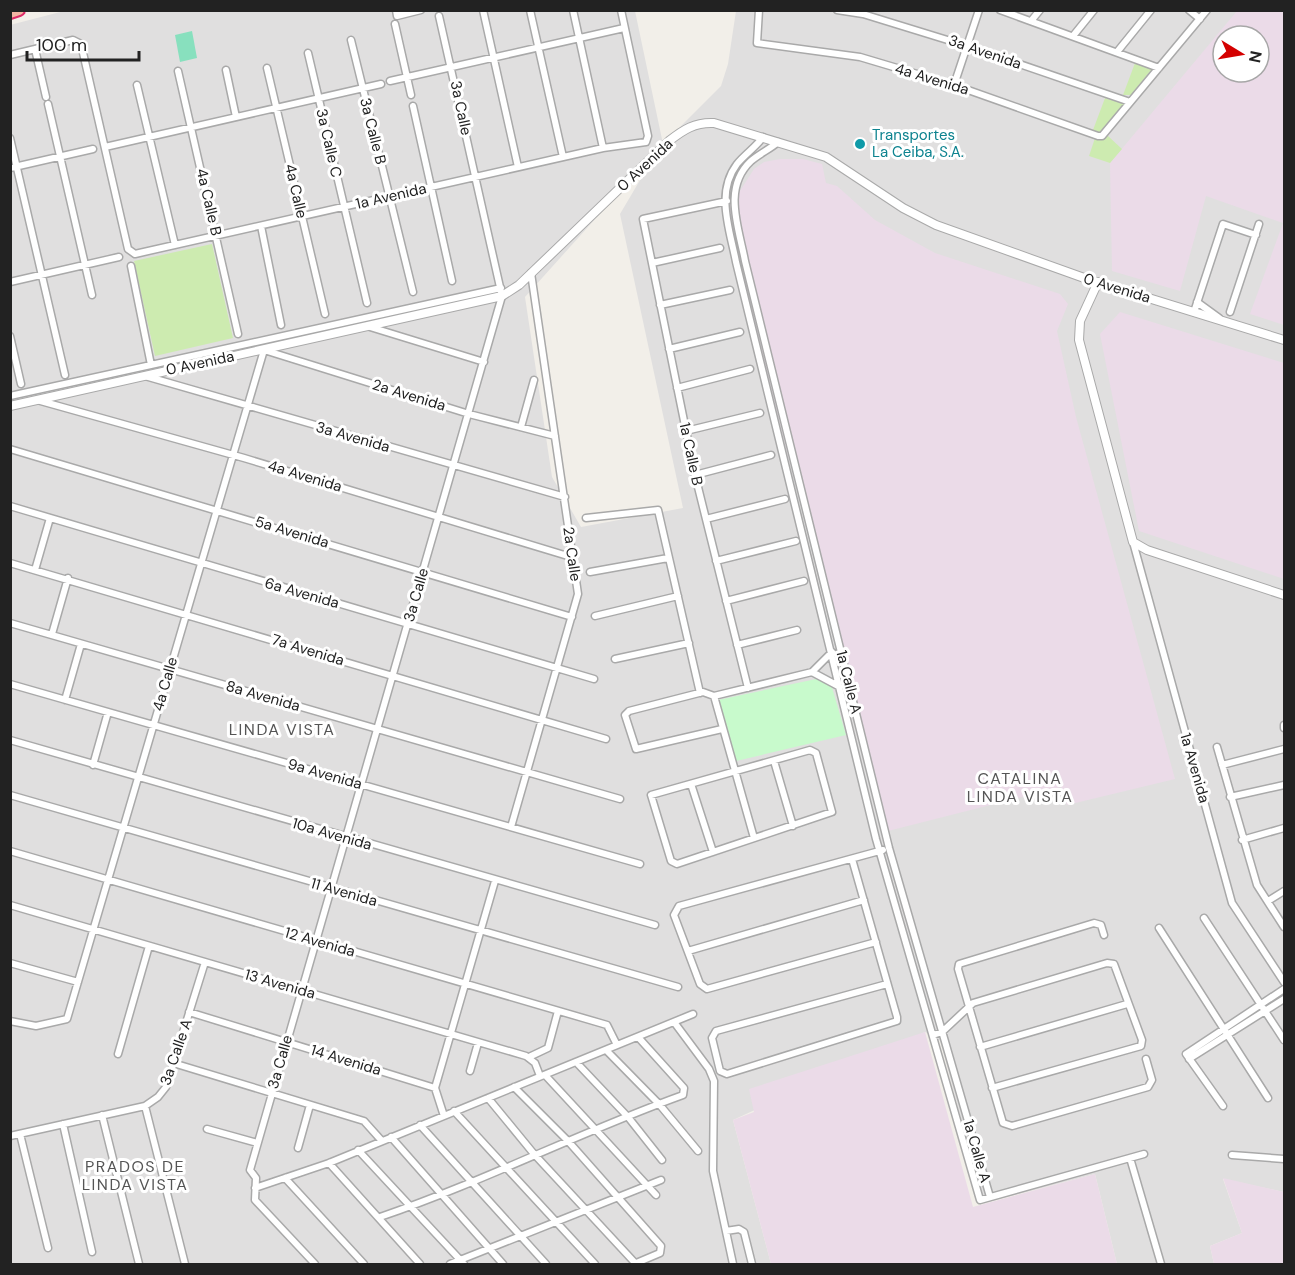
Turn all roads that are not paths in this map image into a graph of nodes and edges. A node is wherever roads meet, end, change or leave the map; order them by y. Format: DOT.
graph roads {
  1 [pos="19,10"];
  2 [pos="396,10"];
  3 [pos="421,10"];
  4 [pos="483,10"];
  5 [pos="530,10"];
  6 [pos="573,10"];
  7 [pos="621,10"];
  8 [pos="759,10"];
  9 [pos="837,10"];
  10 [pos="979,10"];
  11 [pos="999,10"];
  12 [pos="1040,10"];
  13 [pos="1094,10"];
  14 [pos="1151,10"];
  15 [pos="1189,10"];
  16 [pos="1207,10"];
  17 [pos="10,13"];
  18 [pos="439,15"];
  19 [pos="1200,20"];
  20 [pos="1031,21"];
  21 [pos="395,24"];
  22 [pos="624,28"];
  23 [pos="1073,36"];
  24 [pos="579,38"];
  25 [pos="351,40"];
  26 [pos="968,46"];
  27 [pos="538,48"];
  28 [pos="35,49"];
  29 [pos="1117,52"];
  30 [pos="308,53"];
  31 [pos="10,55"];
  32 [pos="493,58"];
  33 [pos="452,67"];
  34 [pos="267,68"];
  35 [pos="1159,68"];
  36 [pos="226,70"];
  37 [pos="178,71"];
  38 [pos="407,78"];
  39 [pos="390,81"];
  40 [pos="381,84"];
  41 [pos="137,85"];
  42 [pos="954,85"];
  43 [pos="363,88"];
  44 [pos="411,95"];
  45 [pos="46,97"];
  46 [pos="318,98"];
  47 [pos="1130,102"];
  48 [pos="48,104"];
  49 [pos="413,106"];
  50 [pos="276,107"];
  51 [pos="236,117"];
  52 [pos="191,127"];
  53 [pos="149,136"];
  54 [pos="763,137"];
  55 [pos="10,138"];
  56 [pos="779,141"];
  57 [pos="105,147"];
  58 [pos="603,148"];
  59 [pos="93,149"];
  60 [pos="60,157"];
  61 [pos="563,157"];
  62 [pos="14,167"];
  63 [pos="518,167"];
  64 [pos="476,177"];
  65 [pos="432,187"];
  66 [pos="389,197"];
  67 [pos="733,199"];
  68 [pos="724,201"];
  69 [pos="344,207"];
  70 [pos="302,216"];
  71 [pos="1259,224"];
  72 [pos="261,226"];
  73 [pos="1256,235"];
  74 [pos="216,236"];
  75 [pos="175,245"];
  76 [pos="720,248"];
  77 [pos="119,257"];
  78 [pos="745,261"];
  79 [pos="736,262"];
  80 [pos="652,263"];
  81 [pos="85,265"];
  82 [pos="131,266"];
  83 [pos="531,273"];
  84 [pos="42,275"];
  85 [pos="452,281"];
  86 [pos="10,282"];
  87 [pos="1098,282"];
  88 [pos="730,290"];
  89 [pos="413,292"];
  90 [pos="502,292"];
  91 [pos="92,295"];
  92 [pos="1197,302"];
  93 [pos="367,303"];
  94 [pos="660,305"];
  95 [pos="1194,312"];
  96 [pos="1230,312"];
  97 [pos="325,314"];
  98 [pos="1222,321"];
  99 [pos="281,325"];
  100 [pos="370,327"];
  101 [pos="740,332"];
  102 [pos="238,333"];
  103 [pos="10,336"];
  104 [pos="1284,340"];
  105 [pos="669,349"];
  106 [pos="264,350"];
  107 [pos="484,362"];
  108 [pos="151,365"];
  109 [pos="750,369"];
  110 [pos="65,375"];
  111 [pos="142,375"];
  112 [pos="534,380"];
  113 [pos="21,384"];
  114 [pos="678,388"];
  115 [pos="10,396"];
  116 [pos="36,400"];
  117 [pos="10,406"];
  118 [pos="247,407"];
  119 [pos="760,413"];
  120 [pos="469,414"];
  121 [pos="521,427"];
  122 [pos="686,431"];
  123 [pos="555,436"];
  124 [pos="10,449"];
  125 [pos="232,455"];
  126 [pos="771,455"];
  127 [pos="453,465"];
  128 [pos="695,475"];
  129 [pos="565,497"];
  130 [pos="784,499"];
  131 [pos="10,506"];
  132 [pos="216,511"];
  133 [pos="439,516"];
  134 [pos="50,518"];
  135 [pos="586,518"];
  136 [pos="706,519"];
  137 [pos="796,541"];
  138 [pos="1133,542"];
  139 [pos="571,557"];
  140 [pos="668,558"];
  141 [pos="716,561"];
  142 [pos="10,563"];
  143 [pos="201,563"];
  144 [pos="35,570"];
  145 [pos="422,572"];
  146 [pos="590,572"];
  147 [pos="68,578"];
  148 [pos="804,581"];
  149 [pos="678,596"];
  150 [pos="1284,596"];
  151 [pos="726,601"];
  152 [pos="186,614"];
  153 [pos="595,616"];
  154 [pos="572,617"];
  155 [pos="10,623"];
  156 [pos="407,624"];
  157 [pos="797,630"];
  158 [pos="52,634"];
  159 [pos="688,643"];
  160 [pos="81,644"];
  161 [pos="737,645"];
  162 [pos="832,652"];
  163 [pos="615,659"];
  164 [pos="558,668"];
  165 [pos="170,669"];
  166 [pos="812,672"];
  167 [pos="392,676"];
  168 [pos="594,679"];
  169 [pos="10,684"];
  170 [pos="840,687"];
  171 [pos="748,688"];
  172 [pos="700,693"];
  173 [pos="714,696"];
  174 [pos="65,700"];
  175 [pos="108,712"];
  176 [pos="542,720"];
  177 [pos="153,725"];
  178 [pos="376,729"];
  179 [pos="723,729"];
  180 [pos="606,739"];
  181 [pos="10,740"];
  182 [pos="1217,747"];
  183 [pos="1284,749"];
  184 [pos="774,761"];
  185 [pos="93,765"];
  186 [pos="1222,765"];
  187 [pos="527,772"];
  188 [pos="734,772"];
  189 [pos="138,778"];
  190 [pos="873,783"];
  191 [pos="360,784"];
  192 [pos="691,784"];
  193 [pos="864,785"];
  194 [pos="1284,786"];
  195 [pos="10,795"];
  196 [pos="1230,797"];
  197 [pos="620,800"];
  198 [pos="793,826"];
  199 [pos="511,827"];
  200 [pos="1284,828"];
  201 [pos="123,829"];
  202 [pos="345,837"];
  203 [pos="754,838"];
  204 [pos="1242,840"];
  205 [pos="889,848"];
  206 [pos="880,850"];
  207 [pos="10,851"];
  208 [pos="713,852"];
  209 [pos="852,859"];
  210 [pos="640,864"];
  211 [pos="108,880"];
  212 [pos="495,881"];
  213 [pos="330,888"];
  214 [pos="1284,891"];
  215 [pos="864,900"];
  216 [pos="1268,902"];
  217 [pos="10,905"];
  218 [pos="1204,918"];
  219 [pos="655,925"];
  220 [pos="1284,927"];
  221 [pos="1159,928"];
  222 [pos="93,929"];
  223 [pos="480,932"];
  224 [pos="1104,935"];
  225 [pos="315,940"];
  226 [pos="876,942"];
  227 [pos="149,946"];
  228 [pos="688,951"];
  229 [pos="205,962"];
  230 [pos="10,963"];
  231 [pos="78,982"];
  232 [pos="1284,982"];
  233 [pos="465,984"];
  234 [pos="888,984"];
  235 [pos="678,987"];
  236 [pos="300,989"];
  237 [pos="1284,989"];
  238 [pos="1284,999"];
  239 [pos="1127,1004"];
  240 [pos="1261,1005"];
  241 [pos="969,1008"];
  242 [pos="558,1011"];
  243 [pos="1265,1011"];
  244 [pos="189,1012"];
  245 [pos="693,1014"];
  246 [pos="10,1021"];
  247 [pos="674,1022"];
  248 [pos="942,1032"];
  249 [pos="1225,1033"];
  250 [pos="933,1035"];
  251 [pos="450,1036"];
  252 [pos="638,1037"];
  253 [pos="1284,1040"];
  254 [pos="286,1041"];
  255 [pos="478,1043"];
  256 [pos="617,1045"];
  257 [pos="947,1047"];
  258 [pos="980,1047"];
  259 [pos="606,1050"];
  260 [pos="937,1050"];
  261 [pos="118,1054"];
  262 [pos="529,1058"];
  263 [pos="1146,1059"];
  264 [pos="576,1062"];
  265 [pos="173,1063"];
  266 [pos="470,1071"];
  267 [pos="542,1075"];
  268 [pos="514,1087"];
  269 [pos="435,1088"];
  270 [pos="992,1088"];
  271 [pos="271,1094"];
  272 [pos="488,1098"];
  273 [pos="1268,1098"];
  274 [pos="659,1104"];
  275 [pos="310,1105"];
  276 [pos="145,1106"];
  277 [pos="1222,1106"];
  278 [pos="454,1112"];
  279 [pos="102,1115"];
  280 [pos="444,1116"];
  281 [pos="628,1117"];
  282 [pos="63,1124"];
  283 [pos="420,1125"];
  284 [pos="207,1129"];
  285 [pos="598,1129"];
  286 [pos="20,1134"];
  287 [pos="10,1136"];
  288 [pos="391,1137"];
  289 [pos="381,1140"];
  290 [pos="568,1141"];
  291 [pos="257,1143"];
  292 [pos="298,1148"];
  293 [pos="358,1150"];
  294 [pos="698,1151"];
  295 [pos="534,1154"];
  296 [pos="1144,1154"];
  297 [pos="1232,1155"];
  298 [pos="1130,1158"];
  299 [pos="1284,1159"];
  300 [pos="662,1160"];
  301 [pos="328,1163"];
  302 [pos="506,1167"];
  303 [pos="285,1178"];
  304 [pos="661,1179"];
  305 [pos="474,1183"];
  306 [pos="647,1185"];
  307 [pos="255,1188"];
  308 [pos="656,1195"];
  309 [pos="443,1196"];
  310 [pos="616,1197"];
  311 [pos="990,1197"];
  312 [pos="409,1207"];
  313 [pos="584,1210"];
  314 [pos="380,1217"];
  315 [pos="556,1222"];
  316 [pos="726,1231"];
  317 [pos="520,1236"];
  318 [pos="48,1248"];
  319 [pos="489,1249"];
  320 [pos="92,1252"];
  321 [pos="462,1263"];
  322 [pos="139,1264"];
  323 [pos="185,1264"];
  324 [pos="315,1264"];
  325 [pos="364,1264"];
  326 [pos="420,1264"];
  327 [pos="450,1264"];
  328 [pos="503,1264"];
  329 [pos="546,1264"];
  330 [pos="595,1264"];
  331 [pos="635,1264"];
  332 [pos="733,1264"];
  333 [pos="752,1264"];
  334 [pos="1161,1264"];
  1 -- 17 [label="highway"];
  2 -- 3 [label="street"];
  4 -- 32 [label="street"];
  5 -- 27 [label="street"];
  6 -- 24 [label="street"];
  7 -- 22 [label="street"];
  8 -- 42 [label="street, 4a Avenida"];
  9 -- 26 [label="street, 3a Avenida"];
  10 -- 26 [label="street"];
  11 -- 20 [label="street"];
  12 -- 20 [label="street"];
  13 -- 23 [label="street"];
  14 -- 29 [label="street"];
  15 -- 19 [label="street"];
  16 -- 19 [label="street"];
  18 -- 33 [label="street, 3a Calle"];
  19 -- 35 [label="street"];
  20 -- 23 [label="street"];
  21 -- 38 [label="street"];
  22 -- 24 [label="street"];
  22 -- 58 [label="street, 1a Avenida"];
  23 -- 29 [label="street"];
  24 -- 27 [label="street"];
  24 -- 58 [label="street"];
  25 -- 43 [label="street, 3a Calle B"];
  26 -- 42 [label="street"];
  26 -- 47 [label="street, 3a Avenida"];
  27 -- 32 [label="street"];
  27 -- 61 [label="street"];
  28 -- 31 [label="street"];
  28 -- 45 [label="street"];
  28 -- 57 [label="street"];
  29 -- 35 [label="street"];
  30 -- 46 [label="street, 3a Calle C"];
  32 -- 33 [label="street"];
  32 -- 63 [label="street"];
  33 -- 38 [label="street"];
  33 -- 64 [label="street, 3a Calle"];
  34 -- 50 [label="street, 4a Calle"];
  35 -- 47 [label="street"];
  36 -- 51 [label="street"];
  37 -- 52 [label="street, 4a Calle B"];
  38 -- 39 [label="street"];
  38 -- 44 [label="street"];
  40 -- 43 [label="street"];
  41 -- 53 [label="street"];
  42 -- 47 [label="street, 4a Avenida"];
  43 -- 46 [label="street"];
  43 -- 66 [label="street, 3a Calle B"];
  46 -- 50 [label="street"];
  46 -- 69 [label="street, 3a Calle C"];
  48 -- 60 [label="street"];
  49 -- 65 [label="street"];
  50 -- 51 [label="street"];
  50 -- 70 [label="street, 4a Calle"];
  51 -- 52 [label="street"];
  52 -- 53 [label="street"];
  52 -- 74 [label="street, 4a Calle B"];
  53 -- 57 [label="street"];
  53 -- 75 [label="street"];
  54 -- 56 [label="street, 0 Avenida"];
  54 -- 68 [label="street, 1a Calle A"];
  54 -- 83 [label="street, 0 Avenida"];
  55 -- 62 [label="street"];
  56 -- 67 [label="street"];
  56 -- 87 [label="street, 0 Avenida"];
  57 -- 75 [label="street, 1a Avenida"];
  58 -- 61 [label="street, 1a Avenida"];
  59 -- 60 [label="street"];
  60 -- 62 [label="street"];
  60 -- 81 [label="street"];
  61 -- 63 [label="street, 1a Avenida"];
  62 -- 84 [label="street"];
  63 -- 64 [label="street, 1a Avenida"];
  64 -- 65 [label="street, 1a Avenida"];
  64 -- 90 [label="street, 3a Calle"];
  65 -- 66 [label="street, 1a Avenida"];
  65 -- 85 [label="street"];
  66 -- 69 [label="street, 1a Avenida"];
  66 -- 89 [label="street, 3a Calle B"];
  67 -- 68 [label="street"];
  67 -- 78 [label="street, 1a Calle A"];
  68 -- 79 [label="street, 1a Calle A"];
  68 -- 80 [label="street, 1a Calle B"];
  69 -- 70 [label="street, 1a Avenida"];
  69 -- 93 [label="street, 3a Calle C"];
  70 -- 72 [label="street, 1a Avenida"];
  70 -- 97 [label="street, 4a Calle"];
  71 -- 73 [label="street"];
  72 -- 74 [label="street, 1a Avenida"];
  72 -- 99 [label="street"];
  73 -- 92 [label="street"];
  73 -- 96 [label="street"];
  74 -- 75 [label="street, 1a Avenida"];
  74 -- 102 [label="street, 4a Calle B"];
  76 -- 80 [label="street"];
  77 -- 81 [label="street"];
  78 -- 79 [label="street"];
  78 -- 190 [label="street, 1a Calle A"];
  79 -- 162 [label="street, 1a Calle A"];
  80 -- 94 [label="street, 1a Calle B"];
  81 -- 84 [label="street"];
  81 -- 91 [label="street"];
  82 -- 108 [label="street"];
  83 -- 90 [label="street, 0 Avenida"];
  83 -- 123 [label="street, 2a Calle"];
  84 -- 86 [label="street"];
  84 -- 110 [label="street"];
  87 -- 95 [label="street, 0 Avenida"];
  87 -- 138 [label="street, 1a Avenida"];
  88 -- 94 [label="street"];
  90 -- 100 [label="street, 0 Avenida"];
  90 -- 107 [label="street, 3a Calle"];
  90 -- 108 [label="street, 0 Avenida"];
  92 -- 95 [label="street"];
  92 -- 98 [label="street"];
  94 -- 105 [label="street, 1a Calle B"];
  95 -- 98 [label="street, 0 Avenida"];
  98 -- 104 [label="street, 0 Avenida"];
  100 -- 106 [label="street, 0 Avenida"];
  100 -- 107 [label="street"];
  101 -- 105 [label="street"];
  103 -- 113 [label="street"];
  105 -- 114 [label="street, 1a Calle B"];
  106 -- 111 [label="street, 0 Avenida"];
  106 -- 118 [label="street, 4a Calle"];
  106 -- 120 [label="street, 2a Avenida"];
  107 -- 120 [label="street, 3a Calle"];
  108 -- 115 [label="street, 0 Avenida"];
  109 -- 114 [label="street"];
  111 -- 116 [label="street, 0 Avenida"];
  111 -- 118 [label="street, 3a Avenida"];
  112 -- 121 [label="street"];
  114 -- 122 [label="street, 1a Calle B"];
  116 -- 117 [label="street, 0 Avenida"];
  116 -- 125 [label="street, 4a Avenida"];
  118 -- 125 [label="street, 4a Calle"];
  118 -- 127 [label="street, 3a Avenida"];
  119 -- 122 [label="street"];
  120 -- 121 [label="street, 2a Avenida"];
  120 -- 127 [label="street, 3a Calle"];
  121 -- 123 [label="street, 2a Avenida"];
  122 -- 128 [label="street, 1a Calle B"];
  123 -- 129 [label="street, 2a Calle"];
  124 -- 132 [label="street, 5a Avenida"];
  125 -- 132 [label="street, 4a Calle"];
  125 -- 133 [label="street, 4a Avenida"];
  126 -- 128 [label="street"];
  127 -- 129 [label="street, 3a Avenida"];
  127 -- 133 [label="street, 3a Calle"];
  128 -- 136 [label="street, 1a Calle B"];
  129 -- 139 [label="street, 2a Calle"];
  130 -- 136 [label="street"];
  131 -- 134 [label="street, 6a Avenida"];
  132 -- 143 [label="street, 4a Calle"];
  132 -- 145 [label="street, 5a Avenida"];
  133 -- 139 [label="street, 4a Avenida"];
  133 -- 145 [label="street, 3a Calle"];
  134 -- 143 [label="street, 6a Avenida"];
  134 -- 144 [label="street"];
  135 -- 140 [label="street"];
  136 -- 141 [label="street, 1a Calle B"];
  137 -- 141 [label="street"];
  138 -- 150 [label="street"];
  138 -- 232 [label="street, 1a Avenida"];
  139 -- 154 [label="street, 2a Calle"];
  140 -- 146 [label="street"];
  140 -- 149 [label="street"];
  141 -- 151 [label="street, 1a Calle B"];
  142 -- 144 [label="street, 7a Avenida"];
  143 -- 152 [label="street, 4a Calle"];
  143 -- 156 [label="street, 6a Avenida"];
  144 -- 147 [label="street, 7a Avenida"];
  145 -- 154 [label="street, 5a Avenida"];
  145 -- 156 [label="street, 3a Calle"];
  147 -- 152 [label="street, 7a Avenida"];
  147 -- 158 [label="street"];
  148 -- 151 [label="street"];
  149 -- 153 [label="street"];
  149 -- 159 [label="street"];
  151 -- 161 [label="street, 1a Calle B"];
  152 -- 165 [label="street, 4a Calle"];
  152 -- 167 [label="street, 7a Avenida"];
  154 -- 164 [label="street, 2a Calle"];
  155 -- 158 [label="street, 8a Avenida"];
  156 -- 164 [label="street, 6a Avenida"];
  156 -- 167 [label="street, 3a Calle"];
  157 -- 161 [label="street"];
  158 -- 160 [label="street, 8a Avenida"];
  159 -- 163 [label="street"];
  159 -- 172 [label="street"];
  160 -- 165 [label="street, 8a Avenida"];
  160 -- 174 [label="street"];
  161 -- 171 [label="street, 1a Calle B"];
  162 -- 166 [label="street"];
  162 -- 170 [label="street, 1a Calle A"];
  164 -- 168 [label="street, 6a Avenida"];
  164 -- 176 [label="street, 2a Calle"];
  165 -- 177 [label="street, 4a Calle"];
  165 -- 178 [label="street, 8a Avenida"];
  166 -- 170 [label="street"];
  166 -- 171 [label="street"];
  167 -- 176 [label="street, 7a Avenida"];
  167 -- 178 [label="street, 3a Calle"];
  169 -- 174 [label="street, 9a Avenida"];
  170 -- 193 [label="street, 1a Calle A"];
  171 -- 173 [label="street"];
  172 -- 173 [label="street"];
  172 -- 179 [label="street"];
  173 -- 179 [label="street"];
  174 -- 175 [label="street, 9a Avenida"];
  175 -- 177 [label="street, 9a Avenida"];
  175 -- 185 [label="street"];
  176 -- 180 [label="street, 7a Avenida"];
  176 -- 187 [label="street, 2a Calle"];
  177 -- 189 [label="street, 4a Calle"];
  177 -- 191 [label="street, 9a Avenida"];
  178 -- 187 [label="street, 8a Avenida"];
  178 -- 191 [label="street, 3a Calle"];
  179 -- 188 [label="street"];
  181 -- 185 [label="street, 10a Avenida"];
  182 -- 186 [label="street"];
  183 -- 186 [label="street"];
  184 -- 188 [label="street"];
  184 -- 198 [label="street"];
  184 -- 198 [label="street"];
  185 -- 189 [label="street, 10a Avenida"];
  186 -- 196 [label="street"];
  187 -- 197 [label="street, 8a Avenida"];
  187 -- 199 [label="street, 2a Calle"];
  188 -- 192 [label="street"];
  188 -- 203 [label="street"];
  189 -- 201 [label="street, 4a Calle"];
  189 -- 202 [label="street, 10a Avenida"];
  190 -- 193 [label="street"];
  190 -- 205 [label="street, 1a Calle A"];
  191 -- 199 [label="street, 9a Avenida"];
  191 -- 202 [label="street, 3a Calle"];
  192 -- 208 [label="street"];
  192 -- 208 [label="street"];
  193 -- 206 [label="street, 1a Calle A"];
  194 -- 196 [label="street"];
  195 -- 201 [label="street, 11 Avenida"];
  196 -- 204 [label="street"];
  198 -- 203 [label="street"];
  199 -- 210 [label="street, 9a Avenida"];
  200 -- 204 [label="street"];
  201 -- 211 [label="street, 4a Calle"];
  201 -- 213 [label="street, 11 Avenida"];
  202 -- 212 [label="street, 10a Avenida"];
  202 -- 213 [label="street, 3a Calle"];
  203 -- 208 [label="street"];
  204 -- 216 [label="street"];
  205 -- 206 [label="street"];
  205 -- 248 [label="street, 1a Calle A"];
  206 -- 209 [label="street"];
  206 -- 250 [label="street, 1a Calle A"];
  207 -- 211 [label="street, 12 Avenida"];
  209 -- 215 [label="street"];
  209 -- 228 [label="street"];
  211 -- 222 [label="street, 4a Calle"];
  211 -- 225 [label="street, 12 Avenida"];
  212 -- 219 [label="street, 10a Avenida"];
  212 -- 223 [label="street"];
  213 -- 223 [label="street, 11 Avenida"];
  213 -- 225 [label="street, 3a Calle"];
  214 -- 216 [label="street"];
  215 -- 226 [label="street"];
  215 -- 228 [label="street"];
  216 -- 220 [label="street"];
  217 -- 222 [label="street, 13 Avenida"];
  218 -- 240 [label="street"];
  221 -- 249 [label="street"];
  222 -- 227 [label="street, 13 Avenida"];
  222 -- 231 [label="street, 4a Calle"];
  223 -- 233 [label="street"];
  223 -- 235 [label="street, 11 Avenida"];
  224 -- 241 [label="street"];
  225 -- 233 [label="street, 12 Avenida"];
  225 -- 236 [label="street, 3a Calle"];
  226 -- 228 [label="street"];
  226 -- 234 [label="street"];
  227 -- 229 [label="street, 13 Avenida"];
  227 -- 261 [label="street"];
  229 -- 236 [label="street, 13 Avenida"];
  229 -- 244 [label="street, 3a Calle A"];
  230 -- 231 [label="street"];
  231 -- 246 [label="street, 4a Calle"];
  233 -- 242 [label="street, 12 Avenida"];
  233 -- 251 [label="street"];
  234 -- 234 [label="street"];
  236 -- 251 [label="street, 13 Avenida"];
  236 -- 254 [label="street, 3a Calle"];
  237 -- 240 [label="street"];
  238 -- 243 [label="street"];
  239 -- 241 [label="street"];
  239 -- 258 [label="street"];
  239 -- 270 [label="street"];
  240 -- 243 [label="street"];
  240 -- 249 [label="street"];
  241 -- 248 [label="street"];
  241 -- 258 [label="street"];
  242 -- 256 [label="street, 12 Avenida"];
  242 -- 262 [label="street"];
  243 -- 249 [label="street"];
  243 -- 253 [label="street"];
  244 -- 254 [label="street, 14 Avenida"];
  244 -- 265 [label="street, 3a Calle A"];
  245 -- 247 [label="street"];
  247 -- 252 [label="street"];
  247 -- 316 [label="street"];
  248 -- 250 [label="street"];
  248 -- 257 [label="street, 1a Calle A"];
  249 -- 273 [label="street"];
  249 -- 277 [label="street"];
  250 -- 260 [label="street, 1a Calle A"];
  251 -- 255 [label="street, 13 Avenida"];
  251 -- 269 [label="street"];
  252 -- 256 [label="street"];
  252 -- 274 [label="street"];
  254 -- 269 [label="street, 14 Avenida"];
  254 -- 271 [label="street, 3a Calle"];
  255 -- 262 [label="street, 13 Avenida"];
  255 -- 266 [label="street"];
  256 -- 259 [label="street"];
  257 -- 260 [label="street"];
  257 -- 311 [label="street, 1a Calle A"];
  258 -- 270 [label="street"];
  259 -- 264 [label="street"];
  259 -- 274 [label="street"];
  260 -- 311 [label="street, 1a Calle A"];
  262 -- 267 [label="street"];
  263 -- 270 [label="street"];
  264 -- 267 [label="street"];
  264 -- 281 [label="street"];
  265 -- 271 [label="street"];
  265 -- 276 [label="street, 3a Calle A"];
  267 -- 268 [label="street"];
  267 -- 285 [label="street"];
  268 -- 272 [label="street"];
  268 -- 290 [label="street"];
  269 -- 280 [label="street"];
  271 -- 275 [label="street"];
  271 -- 291 [label="street, 3a Calle"];
  272 -- 278 [label="street"];
  272 -- 295 [label="street"];
  274 -- 281 [label="street"];
  274 -- 294 [label="street"];
  275 -- 289 [label="street"];
  275 -- 292 [label="street"];
  276 -- 279 [label="street"];
  276 -- 323 [label="street"];
  278 -- 280 [label="street"];
  278 -- 302 [label="street"];
  279 -- 282 [label="street"];
  279 -- 322 [label="street"];
  280 -- 283 [label="street"];
  281 -- 285 [label="street"];
  281 -- 300 [label="street"];
  282 -- 286 [label="street"];
  282 -- 320 [label="street"];
  283 -- 288 [label="street"];
  283 -- 305 [label="street"];
  284 -- 291 [label="street"];
  285 -- 290 [label="street"];
  285 -- 306 [label="street"];
  286 -- 287 [label="street"];
  286 -- 318 [label="street"];
  288 -- 289 [label="street"];
  288 -- 309 [label="street"];
  289 -- 293 [label="street"];
  290 -- 295 [label="street"];
  290 -- 310 [label="street"];
  291 -- 307 [label="street, 3a Calle"];
  293 -- 301 [label="street"];
  293 -- 312 [label="street"];
  295 -- 302 [label="street"];
  295 -- 313 [label="street"];
  296 -- 298 [label="street"];
  297 -- 299 [label="street"];
  298 -- 311 [label="street"];
  298 -- 334 [label="street"];
  301 -- 303 [label="street"];
  301 -- 314 [label="street"];
  302 -- 305 [label="street"];
  302 -- 315 [label="street"];
  303 -- 307 [label="street"];
  303 -- 325 [label="street"];
  304 -- 306 [label="street"];
  305 -- 309 [label="street"];
  305 -- 317 [label="street"];
  306 -- 308 [label="street"];
  306 -- 310 [label="street"];
  307 -- 324 [label="street"];
  309 -- 312 [label="street"];
  309 -- 319 [label="street"];
  310 -- 313 [label="street"];
  310 -- 331 [label="street"];
  312 -- 314 [label="street"];
  312 -- 321 [label="street"];
  313 -- 315 [label="street"];
  313 -- 331 [label="street"];
  314 -- 326 [label="street"];
  315 -- 317 [label="street"];
  315 -- 330 [label="street"];
  316 -- 332 [label="street"];
  316 -- 333 [label="street"];
  317 -- 319 [label="street"];
  317 -- 329 [label="street"];
  319 -- 321 [label="street"];
  319 -- 328 [label="street"];
  321 -- 327 [label="street"];
}
